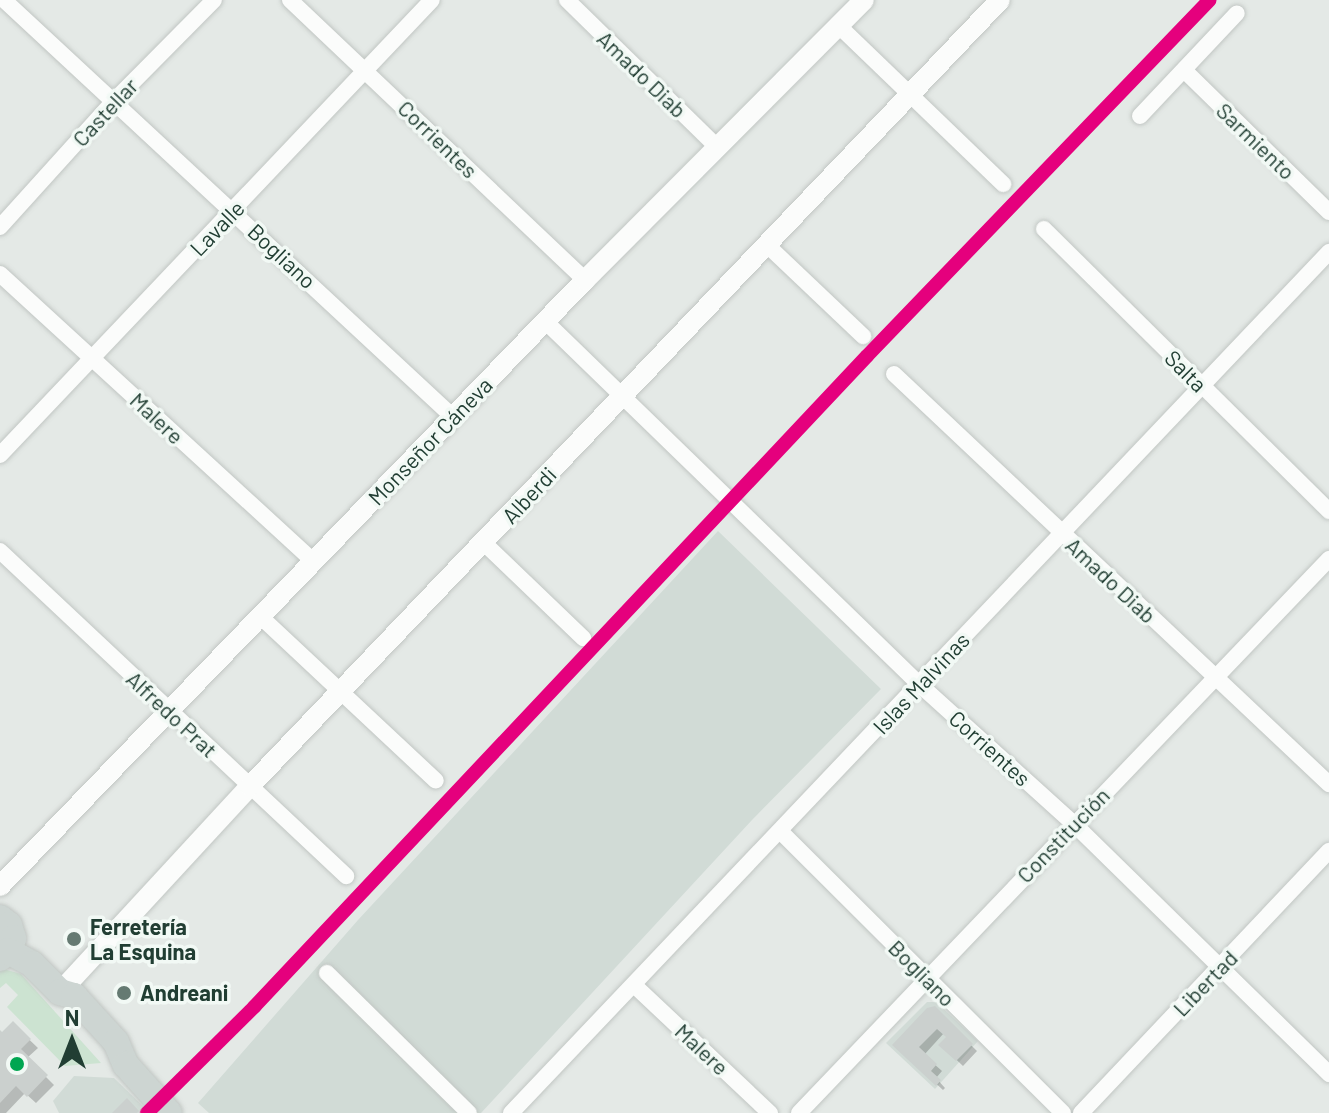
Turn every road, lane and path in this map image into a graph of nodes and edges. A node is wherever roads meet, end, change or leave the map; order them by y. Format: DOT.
graph roads {
  1 [pos="4,0"];
  2 [pos="214,0"];
  3 [pos="290,0"];
  4 [pos="432,0"];
  5 [pos="567,0"];
  6 [pos="1000,0"];
  7 [pos="860,1"];
  8 [pos="1237,13"];
  9 [pos="839,26"];
  10 [pos="366,70"];
  11 [pos="1184,70"];
  12 [pos="909,96"];
  13 [pos="114,101"];
  14 [pos="1140,116"];
  15 [pos="718,148"];
  16 [pos="1003,184"];
  17 [pos="233,211"];
  18 [pos="1329,212"];
  19 [pos="0,227"];
  20 [pos="1044,229"];
  21 [pos="766,244"];
  22 [pos="1329,252"];
  23 [pos="0,274"];
  24 [pos="585,280"];
  25 [pos="547,323"];
  26 [pos="863,336"];
  27 [pos="91,357"];
  28 [pos="894,374"];
  29 [pos="1200,386"];
  30 [pos="622,396"];
  31 [pos="453,417"];
  32 [pos="0,455"];
  33 [pos="1329,511"];
  34 [pos="1061,534"];
  35 [pos="483,542"];
  36 [pos="0,551"];
  37 [pos="1329,559"];
  38 [pos="314,562"];
  39 [pos="262,618"];
  40 [pos="583,638"];
  41 [pos="1215,676"];
  42 [pos="919,684"];
  43 [pos="342,693"];
  44 [pos="170,714"];
  45 [pos="436,781"];
  46 [pos="1329,784"];
  47 [pos="250,786"];
  48 [pos="1073,823"];
  49 [pos="781,832"];
  50 [pos="1329,851"];
  51 [pos="346,876"];
  52 [pos="0,886"];
  53 [pos="0,918"];
  54 [pos="4,954"];
  55 [pos="1218,969"];
  56 [pos="327,973"];
  57 [pos="926,978"];
  58 [pos="634,985"];
  59 [pos="60,992"];
  60 [pos="1329,1074"];
  61 [pos="164,1107"];
  62 [pos="469,1113"];
  63 [pos="511,1113"];
  64 [pos="770,1113"];
  65 [pos="799,1113"];
  66 [pos="1063,1113"];
  67 [pos="1081,1113"];
  1 -- 13 [label="street, Bogliano"];
  2 -- 13 [label="street, Castellar"];
  3 -- 10 [label="street, Corrientes"];
  4 -- 10 [label="street, Lavalle"];
  5 -- 15 [label="street, Amado Diab"];
  6 -- 12 [label="street, Alberdi"];
  7 -- 9 [label="street, Monseñor Cáneva"];
  8 -- 11 [label="street"];
  9 -- 12 [label="street"];
  9 -- 15 [label="street, Monseñor Cáneva"];
  10 -- 17 [label="street, Lavalle"];
  10 -- 24 [label="street, Corrientes"];
  11 -- 14 [label="street"];
  11 -- 18 [label="street, Sarmiento"];
  12 -- 16 [label="street"];
  12 -- 21 [label="street, Alberdi"];
  13 -- 17 [label="street, Bogliano"];
  13 -- 19 [label="street, Castellar"];
  15 -- 24 [label="street, Monseñor Cáneva"];
  17 -- 27 [label="street, Lavalle"];
  17 -- 31 [label="street, Bogliano"];
  20 -- 29 [label="street, Salta"];
  21 -- 26 [label="street"];
  21 -- 30 [label="street, Alberdi"];
  22 -- 29 [label="street, Islas Malvinas"];
  23 -- 27 [label="street, Malere"];
  24 -- 25 [label="street, Monseñor Cáneva"];
  25 -- 30 [label="street, Corrientes"];
  25 -- 31 [label="street, Monseñor Cáneva"];
  27 -- 32 [label="street, Lavalle"];
  27 -- 38 [label="street, Malere"];
  28 -- 34 [label="street, Amado Diab"];
  29 -- 33 [label="street, Salta"];
  29 -- 34 [label="street, Islas Malvinas"];
  30 -- 35 [label="street, Alberdi"];
  30 -- 42 [label="street, Corrientes"];
  31 -- 38 [label="street, Monseñor Cáneva"];
  34 -- 41 [label="street, Amado Diab"];
  34 -- 42 [label="street, Islas Malvinas"];
  35 -- 40 [label="street"];
  35 -- 43 [label="street, Alberdi"];
  36 -- 44 [label="street, Alfredo Prat"];
  37 -- 41 [label="street, Constitución"];
  38 -- 39 [label="street, Monseñor Cáneva"];
  39 -- 43 [label="street"];
  39 -- 44 [label="street, Monseñor Cáneva"];
  41 -- 46 [label="street, Amado Diab"];
  41 -- 48 [label="street, Constitución"];
  42 -- 48 [label="street, Corrientes"];
  42 -- 49 [label="street, Islas Malvinas"];
  43 -- 45 [label="street"];
  43 -- 47 [label="street, Alberdi"];
  44 -- 47 [label="street, Alfredo Prat"];
  44 -- 52 [label="street, Monseñor Cáneva"];
  47 -- 51 [label="street, Alfredo Prat"];
  47 -- 59 [label="street, Alberdi"];
  48 -- 55 [label="street, Corrientes"];
  48 -- 57 [label="street, Constitución"];
  49 -- 57 [label="street, Bogliano"];
  49 -- 58 [label="street, Islas Malvinas"];
  50 -- 55 [label="street, Libertad"];
  53 -- 54 [label="main road"];
  54 -- 59 [label="main road"];
  55 -- 60 [label="street, Corrientes"];
  55 -- 67 [label="street, Libertad"];
  56 -- 62 [label="street"];
  57 -- 65 [label="street, Constitución"];
  57 -- 66 [label="street, Bogliano"];
  58 -- 63 [label="street, Islas Malvinas"];
  58 -- 64 [label="street, Malere"];
  59 -- 61 [label="main road"];
}
